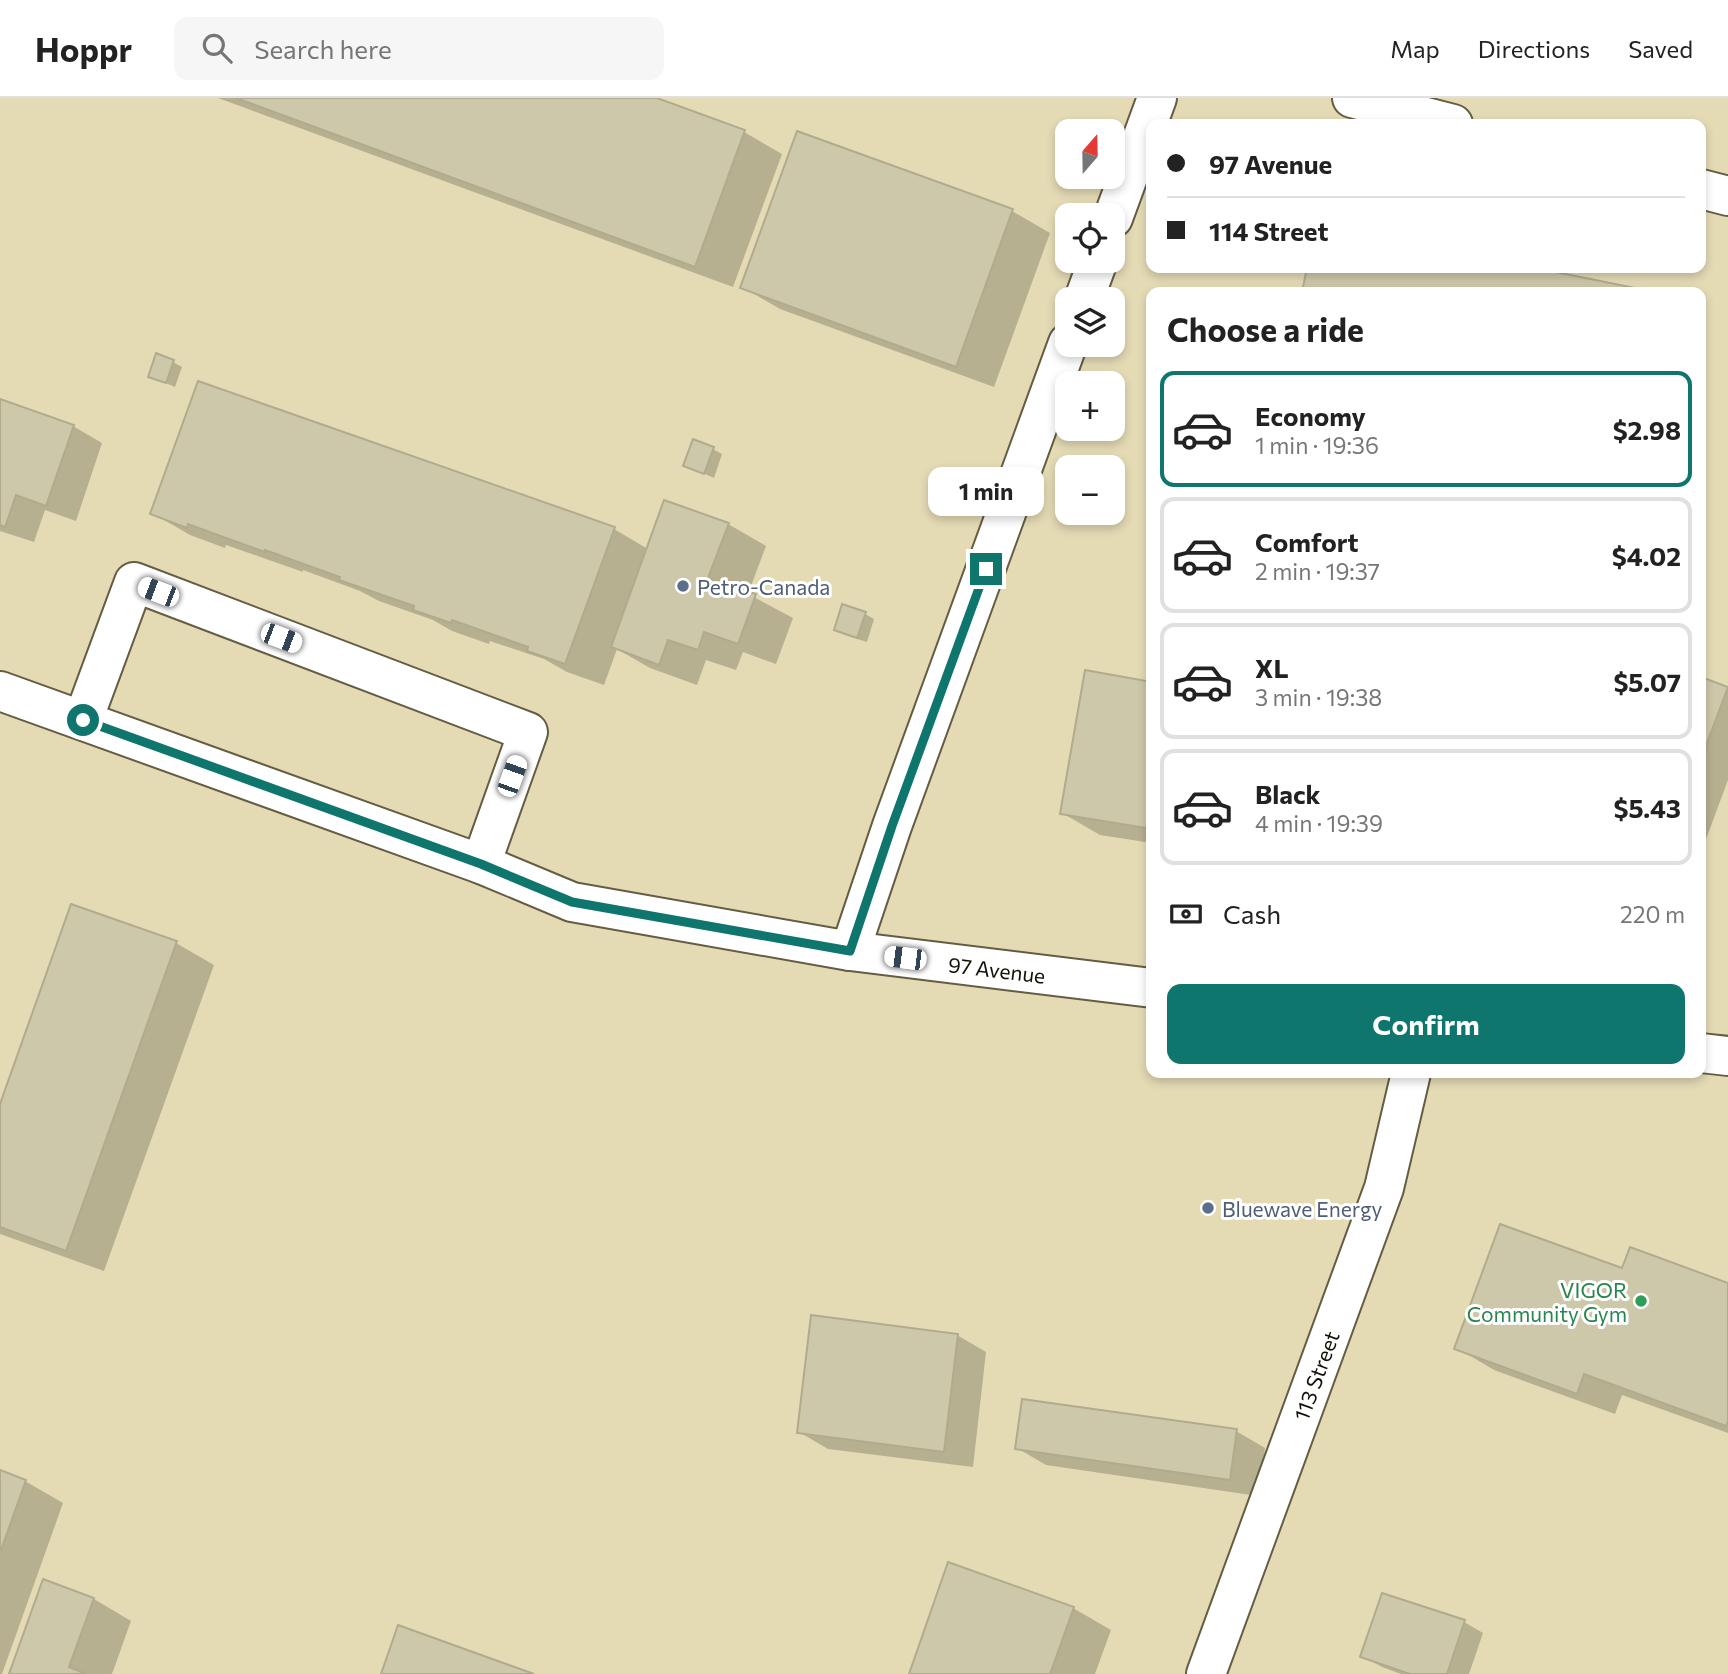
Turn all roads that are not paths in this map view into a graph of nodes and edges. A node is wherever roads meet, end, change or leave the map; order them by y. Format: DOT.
graph roads {
  1 [pos="1157,98"];
  2 [pos="1352,98"];
  3 [pos="1149,119"];
  4 [pos="1434,119"];
  5 [pos="1146,128"];
  6 [pos="1706,189"];
  7 [pos="1728,195"];
  8 [pos="1118,203"];
  9 [pos="1063,357"];
  10 [pos="0,691"];
  11 [pos="83,720"];
  12 [pos="481,864"];
  13 [pos="850,951"];
  14 [pos="1146,987"];
  15 [pos="1706,1054"];
  16 [pos="1728,1056"];
  17 [pos="1410,1078"];
  18 [pos="1206,1674"];
  1 -- 3 [label="street"];
  2 -- 4 [label="street"];
  5 -- 8 [label="street"];
  6 -- 7 [label="street"];
  9 -- 13 [label="street"];
  10 -- 11 [label="street, 97 Avenue"];
  11 -- 12 [label="street, 97 Avenue"];
  11 -- 12 [label="street"];
  12 -- 13 [label="street, 97 Avenue"];
  13 -- 14 [label="street, 97 Avenue"];
  15 -- 16 [label="street"];
  17 -- 18 [label="street, 113 Street"];
}
